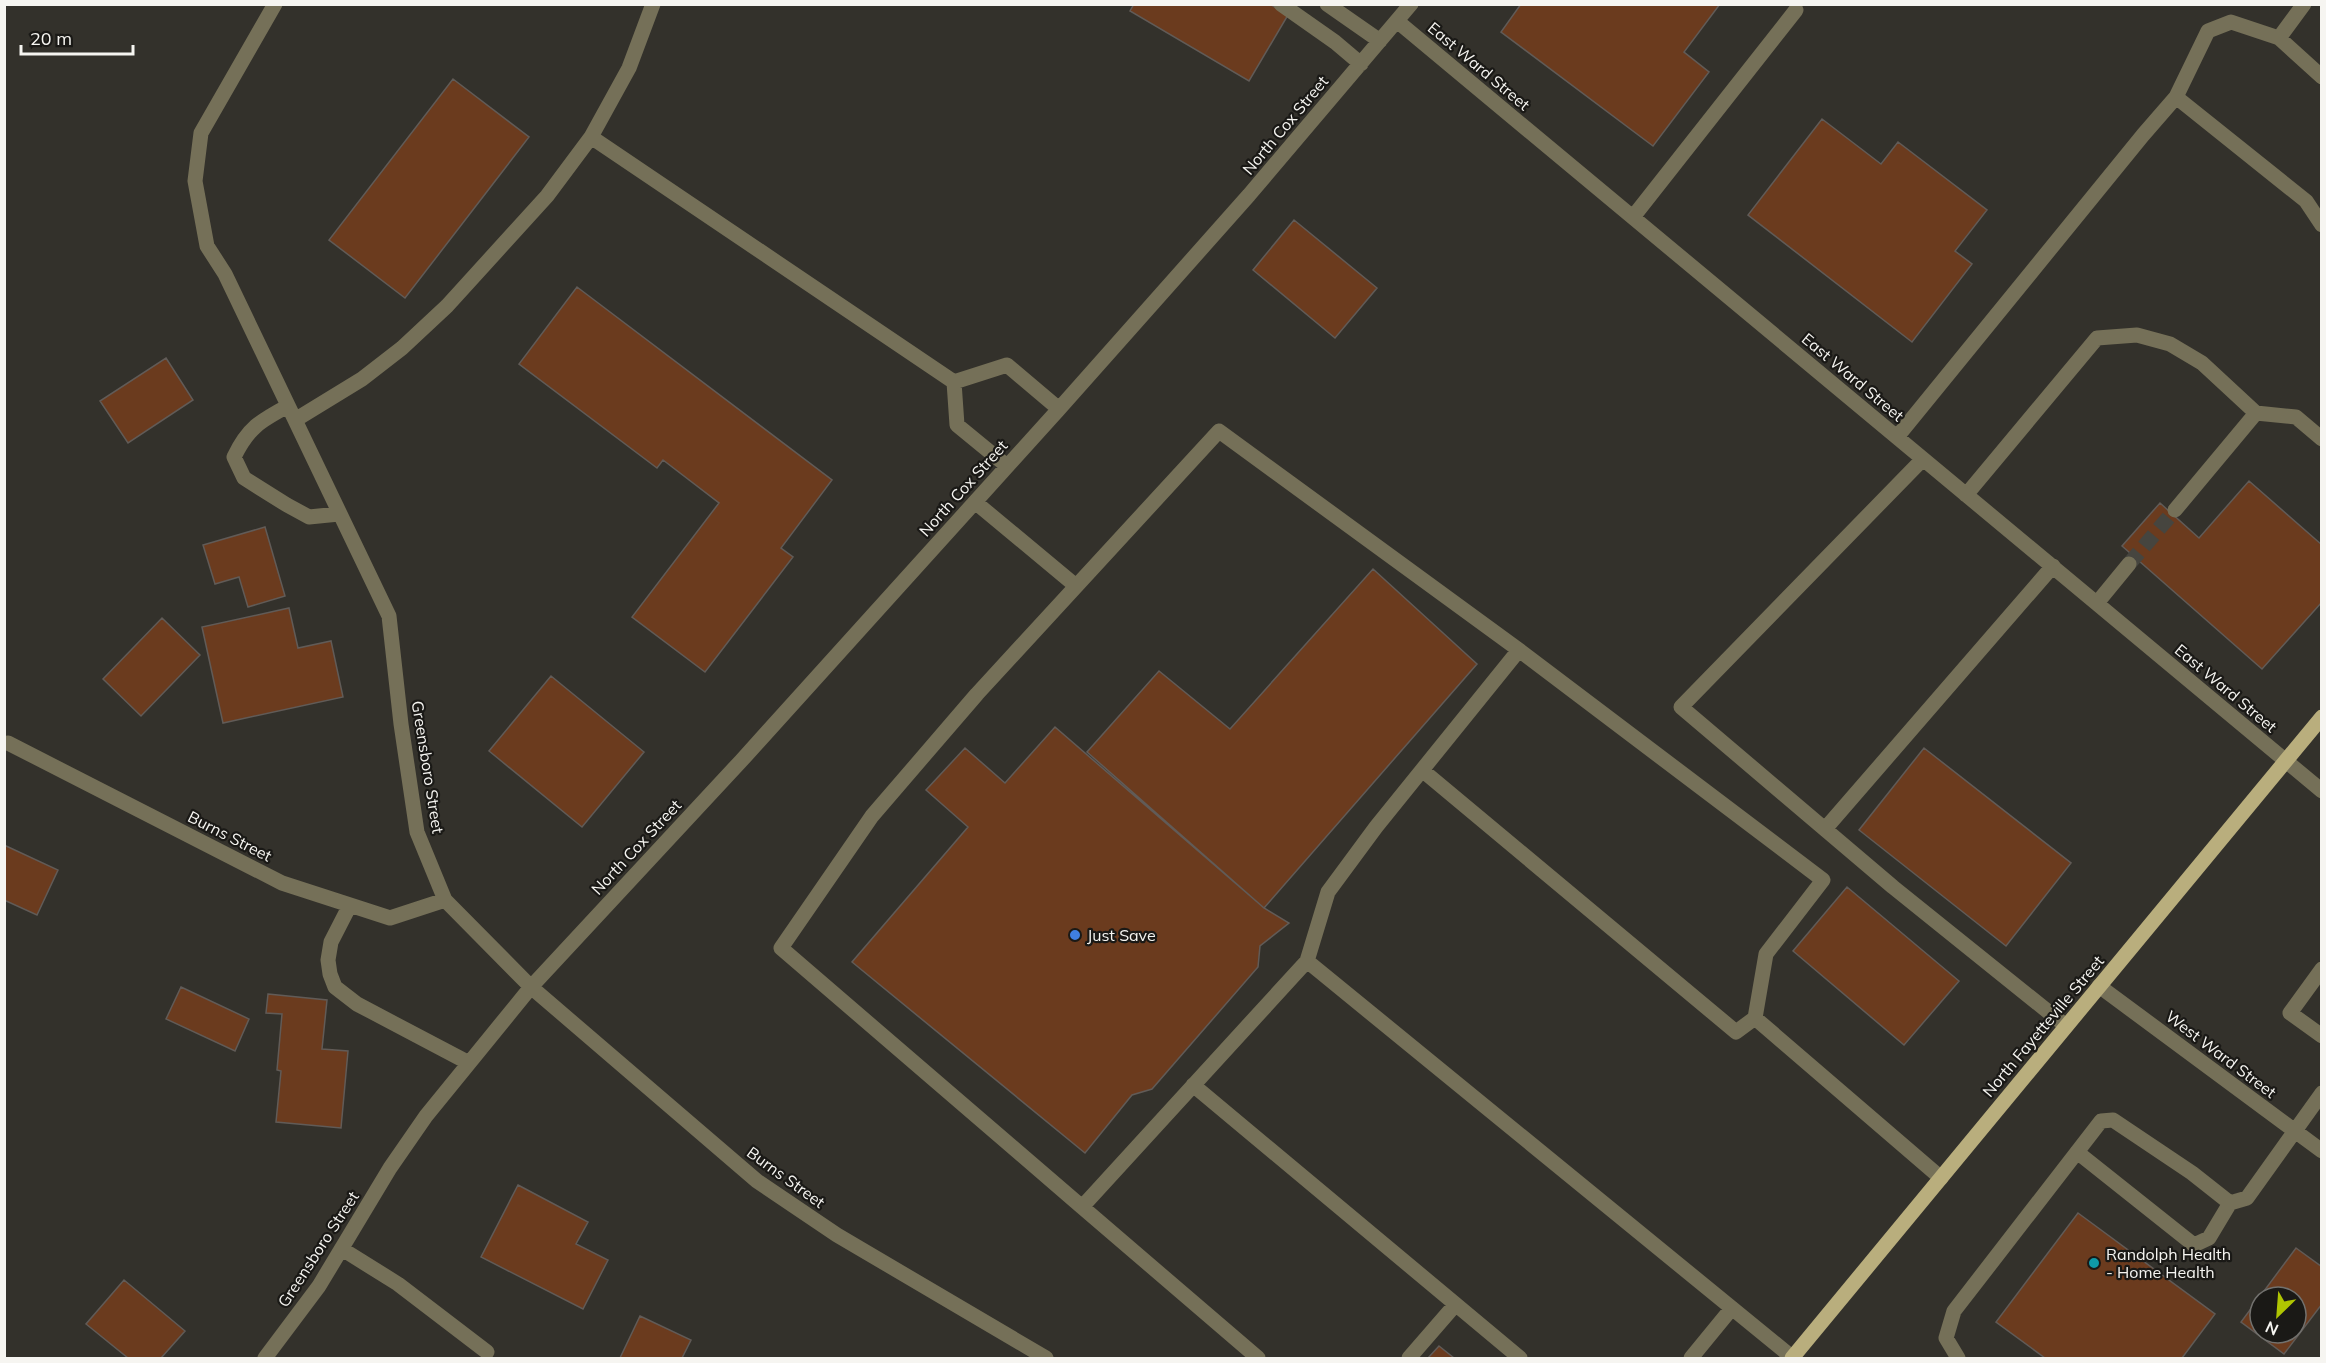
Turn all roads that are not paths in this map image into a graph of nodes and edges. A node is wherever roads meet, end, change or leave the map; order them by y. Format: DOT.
graph roads {
  1 [pos="275,4"];
  2 [pos="653,4"];
  3 [pos="1281,4"];
  4 [pos="1327,4"];
  5 [pos="1411,4"];
  6 [pos="2304,4"];
  7 [pos="1796,10"];
  8 [pos="1397,21"];
  9 [pos="2279,38"];
  10 [pos="1380,41"];
  11 [pos="1360,64"];
  12 [pos="2322,77"];
  13 [pos="2176,97"];
  14 [pos="591,137"];
  15 [pos="1633,217"];
  16 [pos="2322,225"];
  17 [pos="954,382"];
  18 [pos="288,406"];
  19 [pos="1059,409"];
  20 [pos="2256,413"];
  21 [pos="295,420"];
  22 [pos="1897,437"];
  23 [pos="2322,439"];
  24 [pos="1923,459"];
  25 [pos="1007,466"];
  26 [pos="1966,495"];
  27 [pos="975,502"];
  28 [pos="2175,510"];
  29 [pos="339,514"];
  30 [pos="2129,564"];
  31 [pos="2053,566"];
  32 [pos="1076,586"];
  33 [pos="2097,603"];
  34 [pos="1519,650"];
  35 [pos="2322,717"];
  36 [pos="8,743"];
  37 [pos="2285,761"];
  38 [pos="1422,770"];
  39 [pos="2322,791"];
  40 [pos="1825,829"];
  41 [pos="445,900"];
  42 [pos="350,905"];
  43 [pos="1307,961"];
  44 [pos="2322,969"];
  45 [pos="2099,986"];
  46 [pos="531,987"];
  47 [pos="1755,1018"];
  48 [pos="2066,1026"];
  49 [pos="2322,1036"];
  50 [pos="469,1063"];
  51 [pos="1193,1085"];
  52 [pos="2322,1093"];
  53 [pos="2294,1130"];
  54 [pos="2322,1150"];
  55 [pos="2077,1152"];
  56 [pos="1941,1178"];
  57 [pos="2230,1203"];
  58 [pos="1082,1207"];
  59 [pos="342,1249"];
  60 [pos="1455,1305"];
  61 [pos="1732,1308"];
  62 [pos="487,1352"];
  63 [pos="1792,1358"];
  64 [pos="265,1359"];
  65 [pos="1046,1359"];
  66 [pos="1258,1359"];
  67 [pos="1408,1359"];
  68 [pos="1520,1359"];
  69 [pos="1690,1359"];
  70 [pos="1958,1359"];
  1 -- 18 [label="street, Greensboro Street"];
  2 -- 14 [label="street"];
  3 -- 11 [label="street"];
  4 -- 10 [label="street"];
  5 -- 8 [label="street, North Cox Street"];
  6 -- 9 [label="street"];
  7 -- 15 [label="street"];
  8 -- 10 [label="street, North Cox Street"];
  8 -- 15 [label="street, East Ward Street"];
  9 -- 12 [label="street"];
  9 -- 13 [label="street"];
  10 -- 11 [label="street, North Cox Street"];
  11 -- 19 [label="street, North Cox Street"];
  13 -- 16 [label="street"];
  13 -- 22 [label="street"];
  14 -- 17 [label="street"];
  14 -- 21 [label="street"];
  15 -- 22 [label="street, East Ward Street"];
  17 -- 19 [label="street"];
  17 -- 25 [label="street"];
  18 -- 21 [label="street, Greensboro Street"];
  18 -- 29 [label="street"];
  19 -- 25 [label="street, North Cox Street"];
  20 -- 23 [label="street"];
  20 -- 26 [label="street"];
  20 -- 28 [label="street"];
  21 -- 29 [label="street, Greensboro Street"];
  22 -- 24 [label="street, East Ward Street"];
  24 -- 26 [label="street, East Ward Street"];
  24 -- 40 [label="street"];
  25 -- 27 [label="street, North Cox Street"];
  26 -- 31 [label="street, East Ward Street"];
  27 -- 32 [label="street"];
  27 -- 46 [label="street, North Cox Street"];
  29 -- 41 [label="street, Greensboro Street"];
  30 -- 33 [label="street"];
  31 -- 33 [label="street, East Ward Street"];
  31 -- 40 [label="street"];
  32 -- 34 [label="street"];
  32 -- 58 [label="street"];
  33 -- 37 [label="street, East Ward Street"];
  34 -- 38 [label="street"];
  34 -- 47 [label="street"];
  35 -- 37 [label="main road, North Fayetteville Street"];
  36 -- 42 [label="street, Burns Street"];
  37 -- 39 [label="street, East Ward Street"];
  37 -- 45 [label="main road, North Fayetteville Street"];
  38 -- 43 [label="street"];
  38 -- 47 [label="street"];
  40 -- 48 [label="street"];
  41 -- 42 [label="street, Burns Street"];
  41 -- 46 [label="street, Greensboro Street"];
  42 -- 50 [label="street"];
  43 -- 51 [label="street"];
  43 -- 61 [label="street"];
  44 -- 49 [label="street"];
  45 -- 48 [label="main road, North Fayetteville Street"];
  45 -- 53 [label="street, West Ward Street"];
  46 -- 50 [label="street, Greensboro Street"];
  46 -- 65 [label="street, Burns Street"];
  47 -- 56 [label="street"];
  48 -- 56 [label="main road, North Fayetteville Street"];
  50 -- 59 [label="street, Greensboro Street"];
  51 -- 58 [label="street"];
  51 -- 60 [label="street"];
  52 -- 53 [label="street"];
  53 -- 54 [label="street, West Ward Street"];
  53 -- 57 [label="street"];
  55 -- 57 [label="street"];
  55 -- 57 [label="street"];
  55 -- 70 [label="street"];
  56 -- 63 [label="main road, North Fayetteville Street"];
  58 -- 66 [label="street"];
  59 -- 62 [label="street"];
  59 -- 64 [label="street, Greensboro Street"];
  60 -- 67 [label="street"];
  60 -- 68 [label="street"];
  61 -- 63 [label="street"];
  61 -- 69 [label="street"];
}
